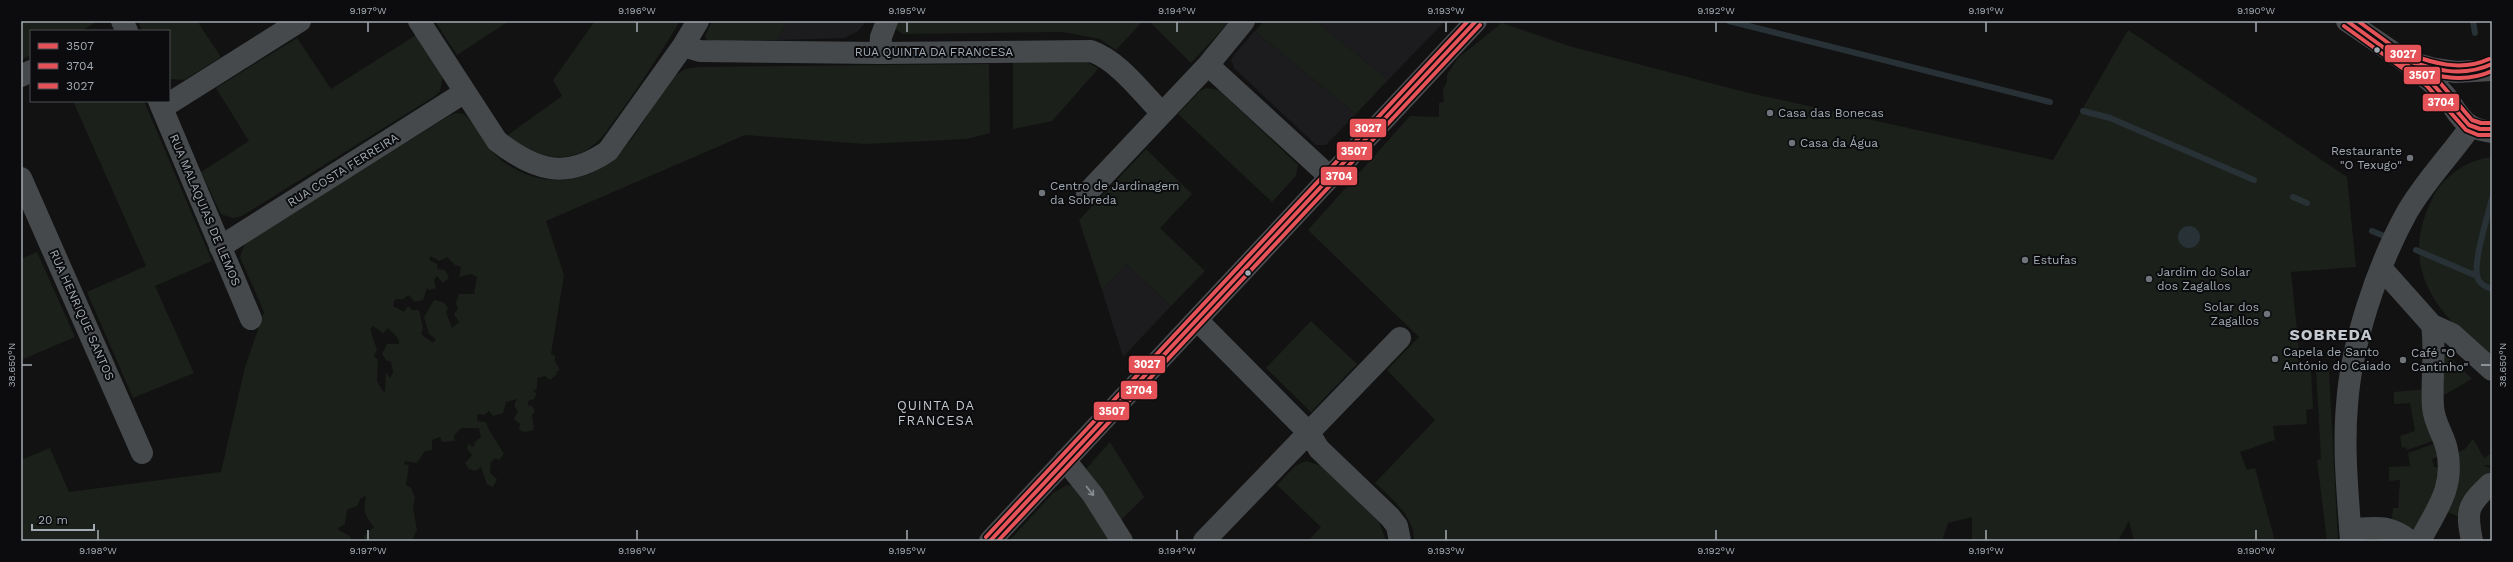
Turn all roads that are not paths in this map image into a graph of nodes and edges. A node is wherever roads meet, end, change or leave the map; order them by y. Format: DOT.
graph roads {
  1 [pos="300,21"];
  2 [pos="419,21"];
  3 [pos="698,21"];
  4 [pos="887,21"];
  5 [pos="1244,21"];
  6 [pos="1476,21"];
  7 [pos="2347,21"];
  8 [pos="880,53"];
  9 [pos="677,54"];
  10 [pos="2404,60"];
  11 [pos="1208,65"];
  12 [pos="2485,69"];
  13 [pos="30,72"];
  14 [pos="21,76"];
  15 [pos="465,92"];
  16 [pos="170,99"];
  17 [pos="161,104"];
  18 [pos="1162,113"];
  19 [pos="2479,126"];
  20 [pos="1329,176"];
  21 [pos="21,178"];
  22 [pos="1087,193"];
  23 [pos="220,247"];
  24 [pos="2382,269"];
  25 [pos="251,319"];
  26 [pos="1197,320"];
  27 [pos="2432,325"];
  28 [pos="1400,338"];
  29 [pos="2492,370"];
  30 [pos="1309,433"];
  31 [pos="142,453"];
  32 [pos="1065,460"];
  33 [pos="2490,484"];
  34 [pos="2351,535"];
  35 [pos="990,541"];
  36 [pos="1122,541"];
  37 [pos="1204,541"];
  38 [pos="1400,541"];
  39 [pos="2410,541"];
  40 [pos="2420,541"];
  41 [pos="2472,541"];
  1 -- 16 [label="street"];
  2 -- 15 [label="street"];
  3 -- 9 [label="street"];
  4 -- 8 [label="street"];
  5 -- 11 [label="street"];
  6 -- 20 [label="main road"];
  7 -- 10 [label="main road"];
  8 -- 9 [label="street, RUA QUINTA DA FRANCESA"];
  8 -- 18 [label="street, RUA QUINTA DA FRANCESA"];
  9 -- 15 [label="street"];
  10 -- 12 [label="main road"];
  10 -- 19 [label="main road"];
  11 -- 18 [label="street"];
  11 -- 20 [label="street"];
  12 -- 19 [label="main road"];
  13 -- 14 [label="street"];
  15 -- 23 [label="street, RUA COSTA FERREIRA"];
  17 -- 23 [label="street, RUA MALAQUIAS DE LEMOS"];
  18 -- 22 [label="street"];
  19 -- 24 [label="street"];
  20 -- 26 [label="main road"];
  21 -- 31 [label="street, RUA HENRIQUE SANTOS"];
  23 -- 25 [label="street, RUA MALAQUIAS DE LEMOS"];
  24 -- 27 [label="street"];
  24 -- 34 [label="street"];
  26 -- 30 [label="street"];
  26 -- 32 [label="main road"];
  27 -- 29 [label="street"];
  27 -- 40 [label="street"];
  28 -- 30 [label="street"];
  30 -- 37 [label="street"];
  30 -- 38 [label="street"];
  32 -- 35 [label="main road"];
  32 -- 36 [label="street, one-way"];
  33 -- 41 [label="street"];
  34 -- 39 [label="street"];
}
